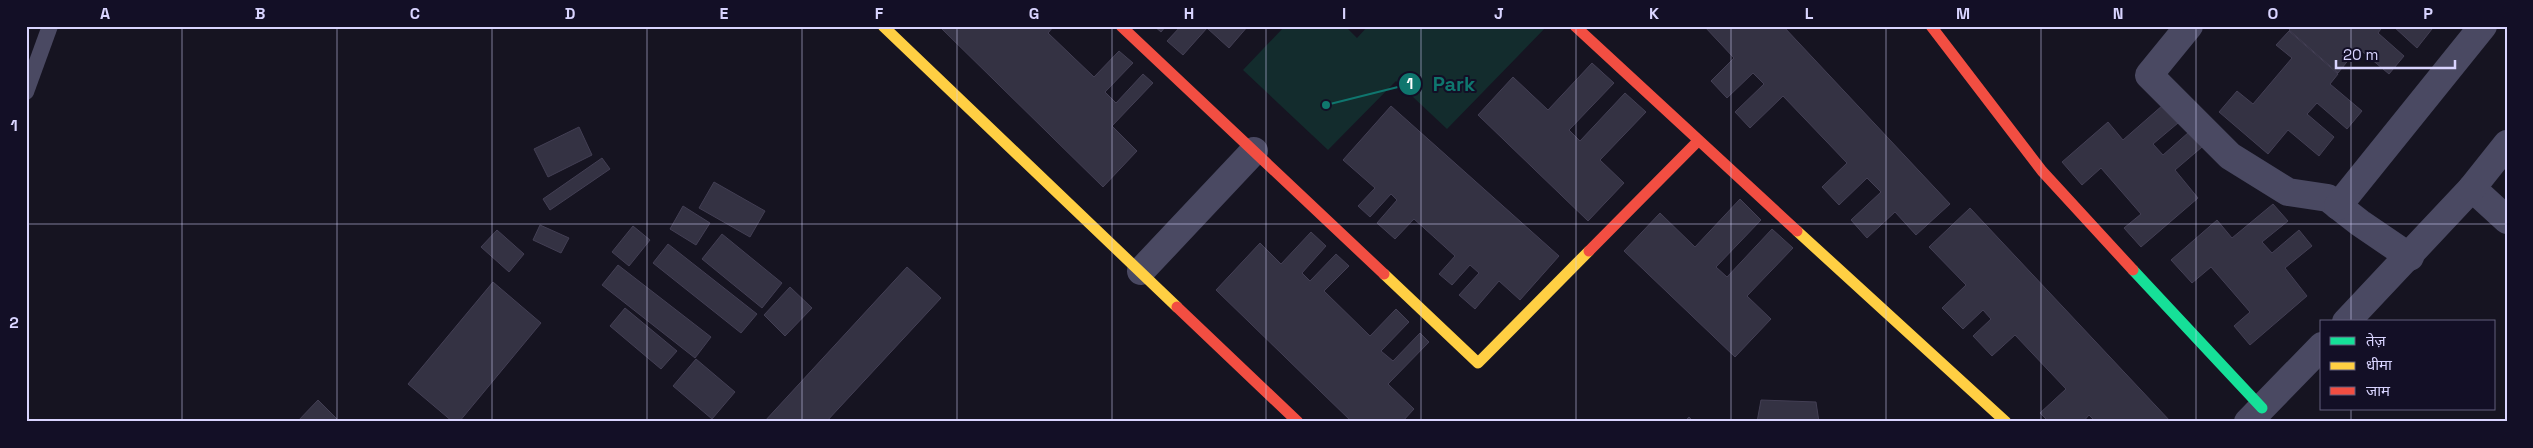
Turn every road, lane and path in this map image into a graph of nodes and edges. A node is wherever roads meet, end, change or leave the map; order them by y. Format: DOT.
graph roads {
  1 [pos="50,26"];
  2 [pos="883,26"];
  3 [pos="1121,26"];
  4 [pos="1575,26"];
  5 [pos="1931,26"];
  6 [pos="2189,26"];
  7 [pos="2483,26"];
  8 [pos="26,92"];
  9 [pos="1698,141"];
  10 [pos="2507,144"];
  11 [pos="1254,151"];
  12 [pos="2472,188"];
  13 [pos="2338,206"];
  14 [pos="2507,220"];
  15 [pos="2410,256"];
  16 [pos="1141,271"];
  17 [pos="2348,320"];
  18 [pos="2320,348"];
  19 [pos="2320,368"];
  20 [pos="2289,379"];
  21 [pos="2255,415"];
  22 [pos="1298,422"];
  23 [pos="2006,422"];
  1 -- 8 [label="lane"];
  2 -- 16 [label="street"];
  3 -- 11 [label="street"];
  4 -- 9 [label="street"];
  5 -- 21 [label="street"];
  6 -- 13 [label="street"];
  7 -- 13 [label="street"];
  9 -- 11 [label="street"];
  9 -- 23 [label="street"];
  10 -- 12 [label="street"];
  11 -- 16 [label="street"];
  12 -- 14 [label="street"];
  12 -- 15 [label="street"];
  13 -- 15 [label="street"];
  15 -- 17 [label="street"];
  16 -- 22 [label="street"];
  18 -- 20 [label="street"];
  19 -- 20 [label="street"];
  20 -- 21 [label="street"];
}
